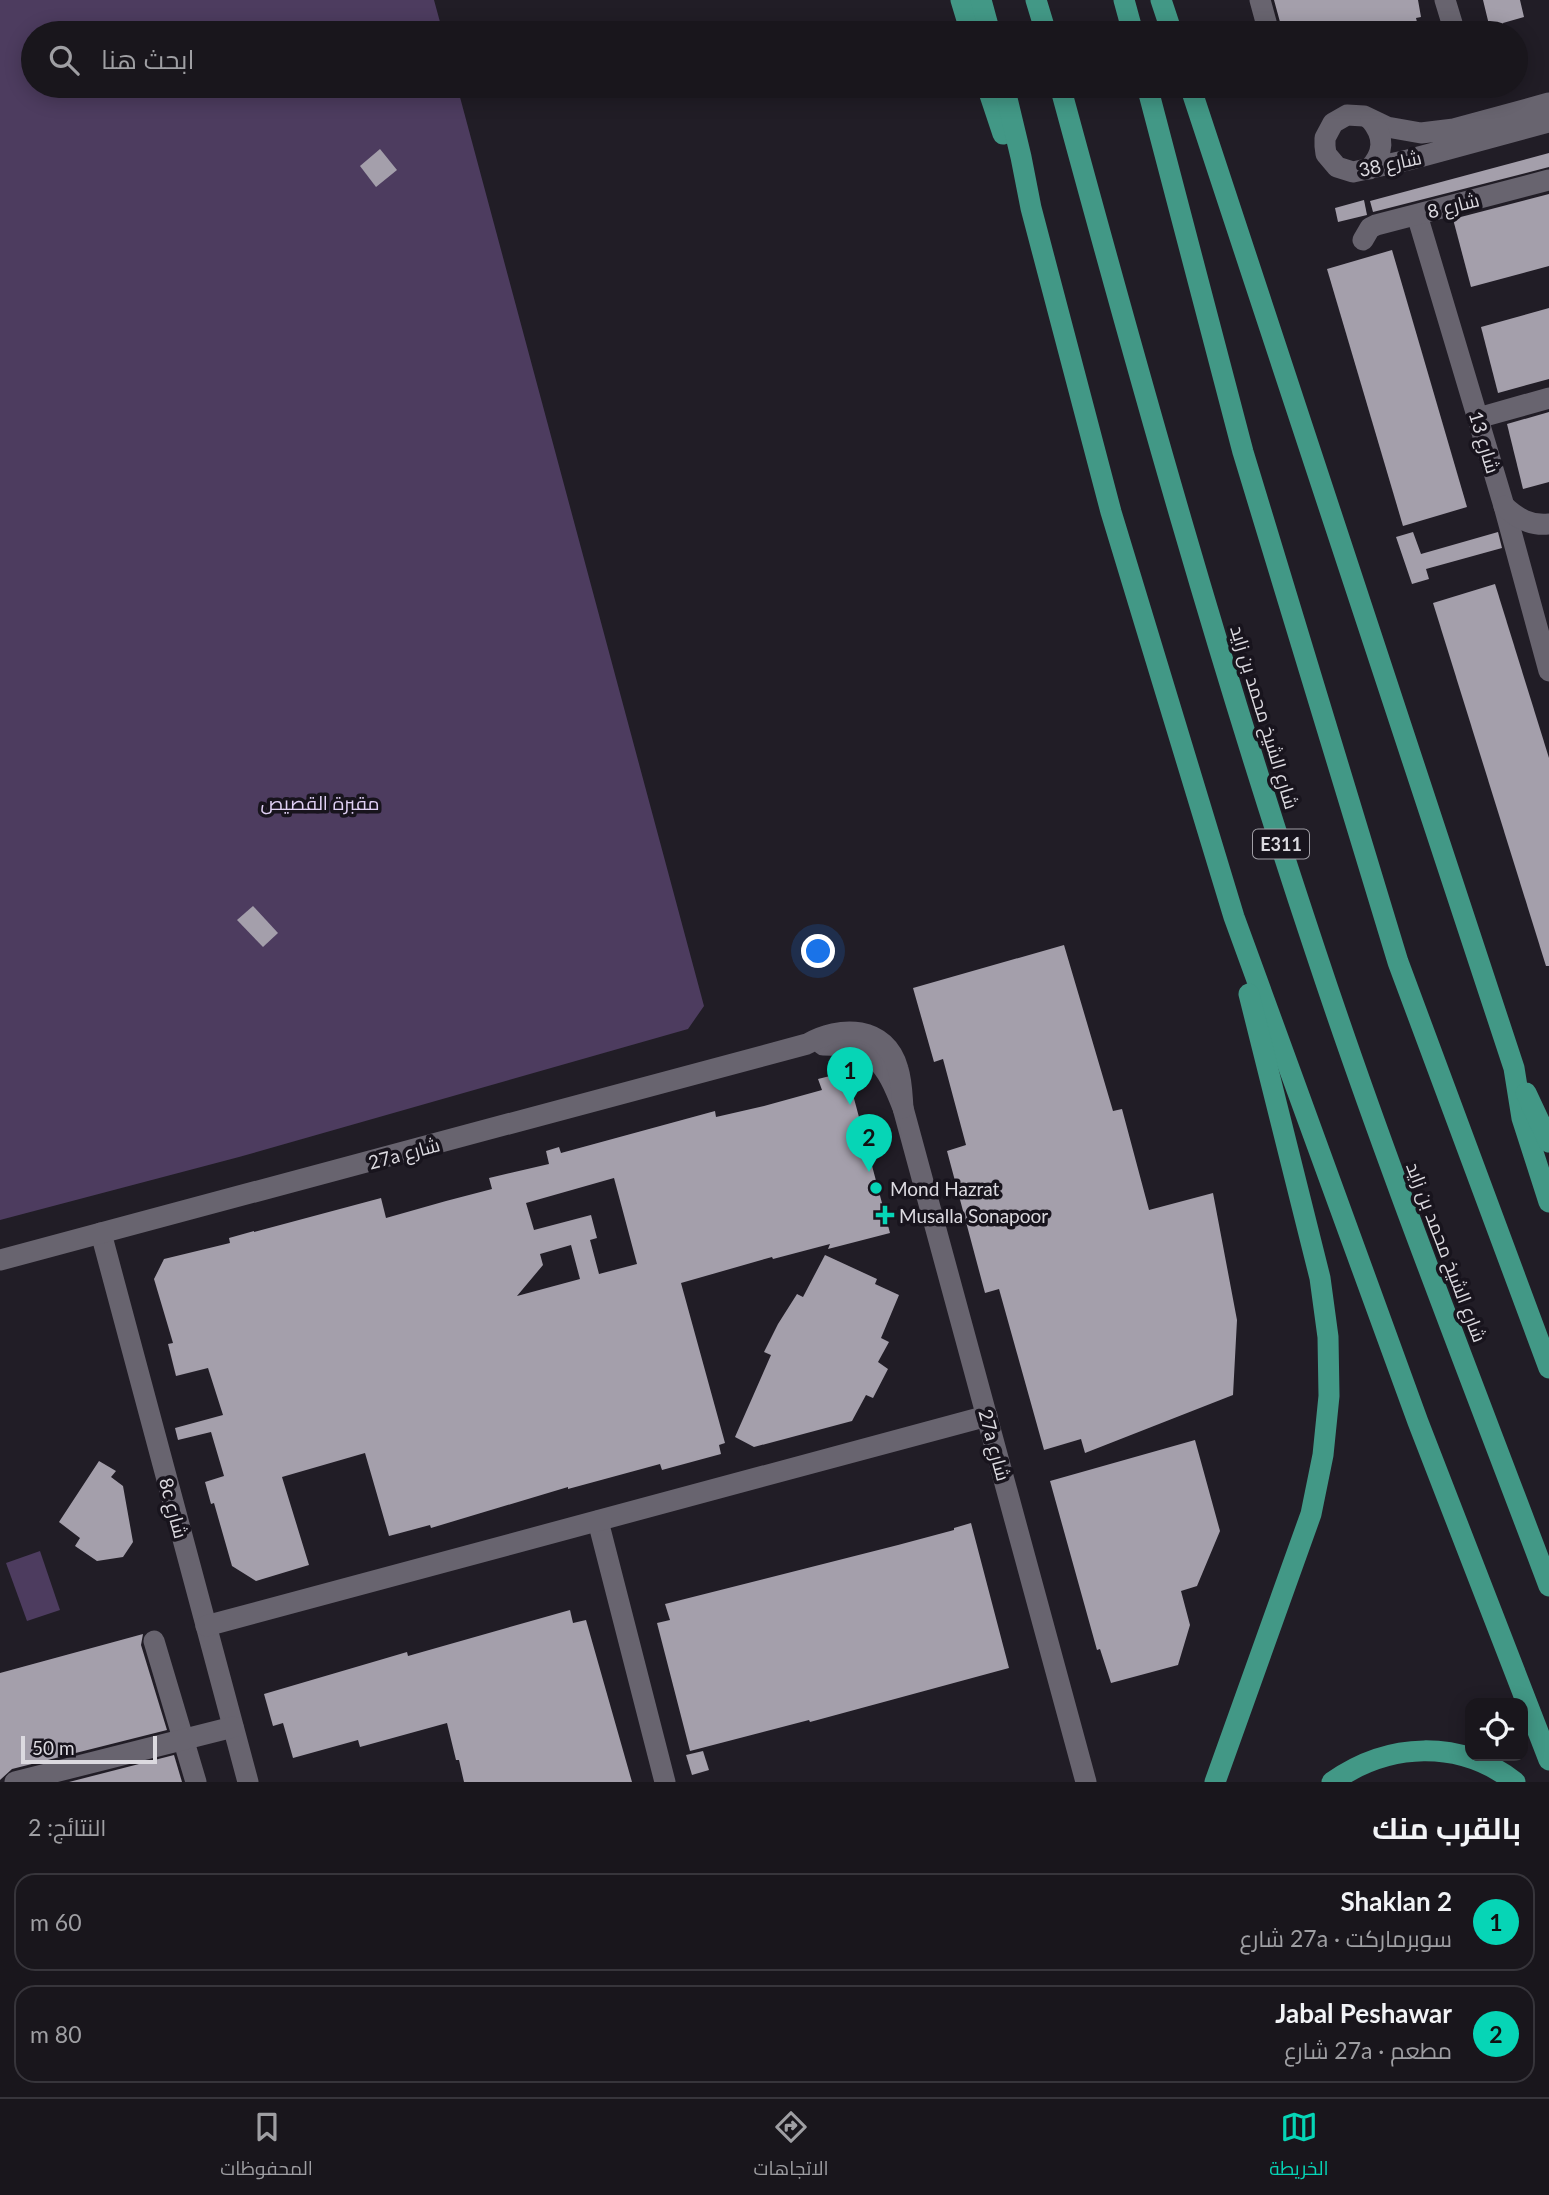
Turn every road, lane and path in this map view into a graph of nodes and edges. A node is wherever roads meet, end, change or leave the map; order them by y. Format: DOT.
graph roads {
  1 [pos="961,0"];
  2 [pos="981,0"];
  3 [pos="1037,0"];
  4 [pos="1124,0"];
  5 [pos="1161,0"];
  6 [pos="1260,0"];
  7 [pos="1445,0"];
  8 [pos="967,21"];
  9 [pos="987,21"];
  10 [pos="1042,21"];
  11 [pos="1130,21"];
  12 [pos="1168,21"];
  13 [pos="1266,21"];
  14 [pos="1451,21"];
  15 [pos="991,98"];
  16 [pos="1007,98"];
  17 [pos="1063,98"];
  18 [pos="1150,98"];
  19 [pos="1194,98"];
  20 [pos="1549,103"];
  21 [pos="1371,120"];
  22 [pos="1549,122"];
  23 [pos="1368,169"];
  24 [pos="1549,180"];
  25 [pos="1031,208"];
  26 [pos="1417,215"];
  27 [pos="1363,240"];
  28 [pos="1549,398"];
  29 [pos="1478,418"];
  30 [pos="1504,506"];
  31 [pos="1549,526"];
  32 [pos="1520,562"];
  33 [pos="1549,671"];
  34 [pos="1234,917"];
  35 [pos="1514,1068"];
  36 [pos="1549,1142"];
  37 [pos="1549,1202"];
  38 [pos="101,1233"];
  39 [pos="0,1260"];
  40 [pos="1549,1368"];
  41 [pos="987,1416"];
  42 [pos="598,1521"];
  43 [pos="1549,1587"];
  44 [pos="206,1626"];
  45 [pos="154,1641"];
  46 [pos="233,1727"];
  47 [pos="183,1739"];
  48 [pos="1549,1760"];
  49 [pos="15,1782"];
  50 [pos="196,1782"];
  51 [pos="248,1782"];
  52 [pos="665,1782"];
  53 [pos="1086,1782"];
  54 [pos="1215,1782"];
  55 [pos="1332,1782"];
  56 [pos="1516,1782"];
  1 -- 8 [label="highway"];
  2 -- 9 [label="highway"];
  3 -- 10 [label="highway"];
  4 -- 11 [label="highway"];
  5 -- 12 [label="highway"];
  6 -- 13 [label="street"];
  7 -- 14 [label="street"];
  15 -- 25 [label="highway"];
  16 -- 25 [label="highway"];
  17 -- 43 [label="highway, شارع الشيخ محمد بن زايد / E311"];
  18 -- 40 [label="highway"];
  19 -- 35 [label="highway"];
  20 -- 21 [label="street, شارع 38"];
  21 -- 23 [label="street"];
  21 -- 23 [label="street, شارع 38"];
  22 -- 23 [label="street, شارع 38"];
  24 -- 26 [label="street, شارع 8"];
  25 -- 34 [label="highway"];
  26 -- 27 [label="street, شارع 8"];
  26 -- 29 [label="street, شارع 13"];
  28 -- 29 [label="street"];
  29 -- 30 [label="street, شارع 13"];
  30 -- 31 [label="street"];
  30 -- 32 [label="street, شارع 13"];
  31 -- 32 [label="street"];
  32 -- 33 [label="street, شارع 13"];
  34 -- 48 [label="highway"];
  34 -- 54 [label="highway"];
  35 -- 36 [label="highway"];
  35 -- 37 [label="highway"];
  38 -- 39 [label="street, 27a شارع"];
  38 -- 41 [label="street, 27a شارع"];
  38 -- 44 [label="street, 8c شارع"];
  41 -- 42 [label="street"];
  41 -- 53 [label="street, 27a شارع"];
  42 -- 44 [label="street"];
  42 -- 52 [label="street"];
  44 -- 46 [label="street, 8c شارع"];
  45 -- 47 [label="street"];
  46 -- 47 [label="street"];
  46 -- 51 [label="street, 8c شارع"];
  47 -- 49 [label="street"];
  47 -- 50 [label="street"];
  55 -- 56 [label="highway"];
}
